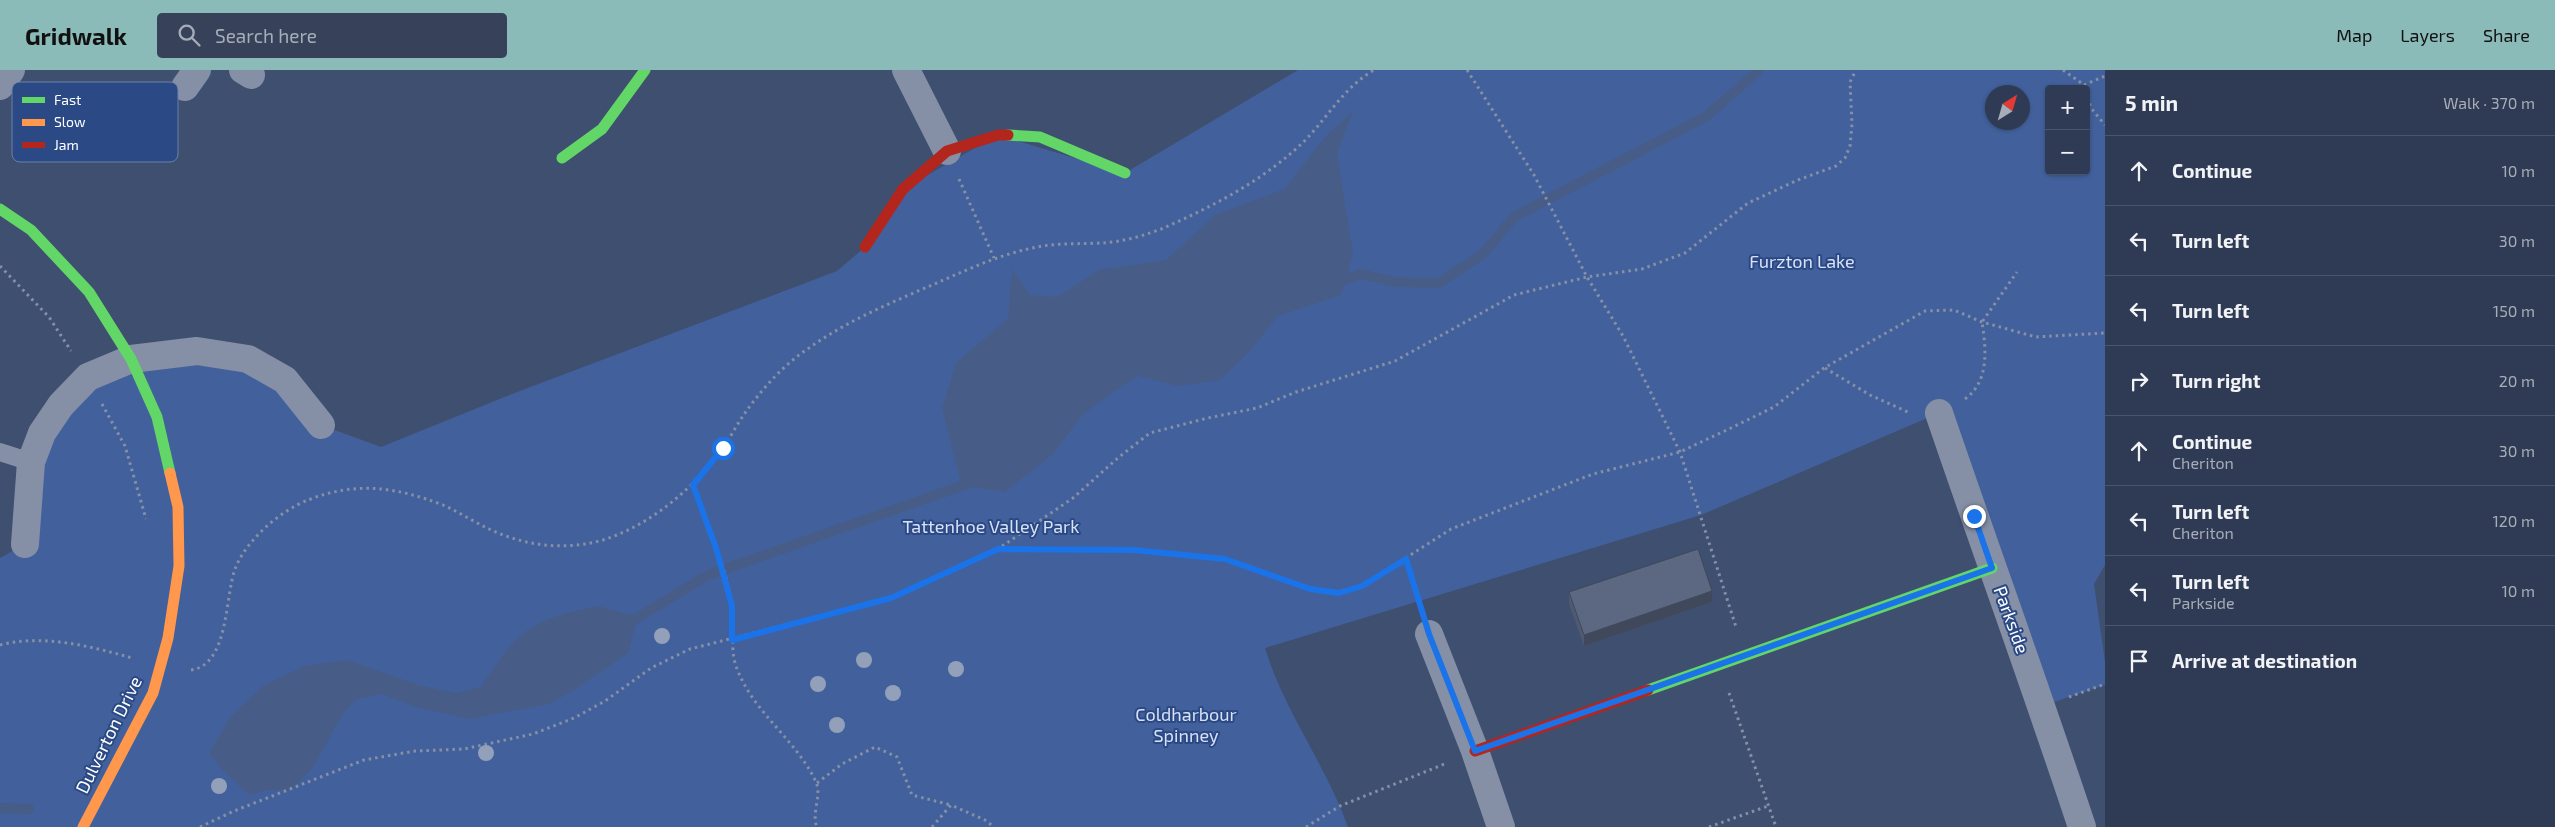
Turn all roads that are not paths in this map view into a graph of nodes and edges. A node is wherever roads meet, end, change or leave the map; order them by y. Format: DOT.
graph roads {
  1 [pos="11,70"];
  2 [pos="645,70"];
  3 [pos="906,70"];
  4 [pos="0,86"];
  5 [pos="947,151"];
  6 [pos="562,158"];
  7 [pos="1125,174"];
  8 [pos="0,209"];
  9 [pos="865,247"];
  10 [pos="131,358"];
  11 [pos="1939,413"];
  12 [pos="321,425"];
  13 [pos="0,452"];
  14 [pos="31,462"];
  15 [pos="25,544"];
  16 [pos="1992,568"];
  17 [pos="1429,634"];
  18 [pos="1475,751"];
  19 [pos="83,827"];
  20 [pos="1501,827"];
  21 [pos="2082,827"];
  1 -- 4 [label="street"];
  2 -- 6 [label="street"];
  3 -- 5 [label="street"];
  5 -- 7 [label="street"];
  5 -- 9 [label="street"];
  8 -- 10 [label="street, Dulverton Drive"];
  10 -- 12 [label="street"];
  10 -- 14 [label="street"];
  10 -- 19 [label="street, Dulverton Drive"];
  11 -- 16 [label="street, Parkside"];
  13 -- 14 [label="lane"];
  14 -- 15 [label="street"];
  16 -- 18 [label="street"];
  16 -- 21 [label="street, Parkside"];
  17 -- 18 [label="street"];
  18 -- 20 [label="street"];
}
